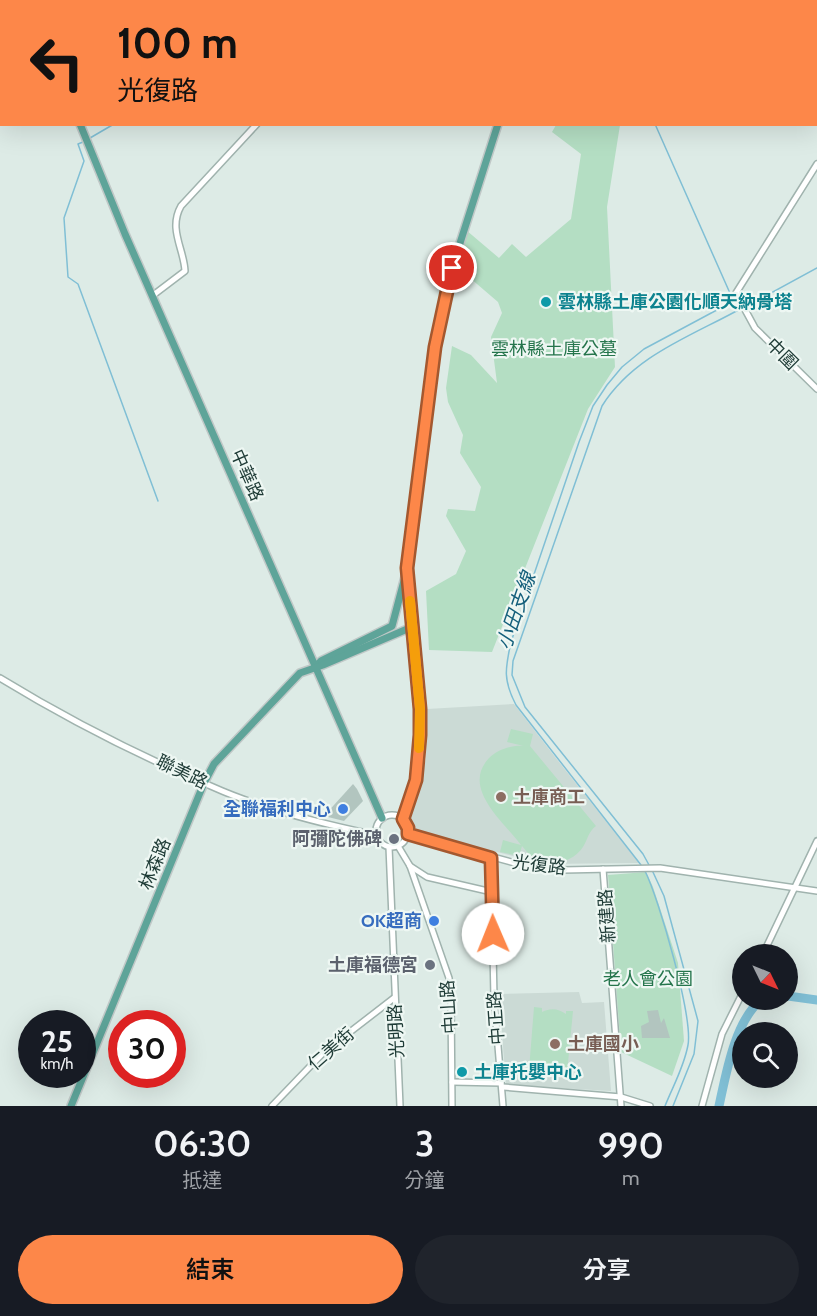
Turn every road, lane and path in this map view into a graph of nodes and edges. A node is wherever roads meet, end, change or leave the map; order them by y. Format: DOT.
graph roads {
  1 [pos="255,126"];
  2 [pos="497,126"];
  3 [pos="82,128"];
  4 [pos="817,164"];
  5 [pos="152,296"];
  6 [pos="817,389"];
  7 [pos="407,568"];
  8 [pos="412,627"];
  9 [pos="315,667"];
  10 [pos="0,678"];
  11 [pos="204,783"];
  12 [pos="382,818"];
  13 [pos="403,819"];
  14 [pos="408,834"];
  15 [pos="376,835"];
  16 [pos="817,840"];
  17 [pos="398,846"];
  18 [pos="389,847"];
  19 [pos="491,858"];
  20 [pos="410,866"];
  21 [pos="603,869"];
  22 [pos="795,889"];
  23 [pos="817,891"];
  24 [pos="492,892"];
  25 [pos="767,944"];
  26 [pos="394,998"];
  27 [pos="734,1010"];
  28 [pos="452,1082"];
  29 [pos="502,1085"];
  30 [pos="621,1098"];
  31 [pos="71,1106"];
  32 [pos="272,1106"];
  33 [pos="400,1106"];
  34 [pos="452,1106"];
  35 [pos="503,1106"];
  36 [pos="621,1106"];
  37 [pos="650,1106"];
  38 [pos="702,1106"];
  1 -- 5 [label="street"];
  2 -- 7 [label="main road"];
  3 -- 5 [label="main road, 中華路"];
  4 -- 6 [label="street, 中圍"];
  5 -- 9 [label="main road, 中華路"];
  7 -- 8 [label="main road"];
  7 -- 9 [label="main road, 林森路"];
  8 -- 9 [label="main road, 林森路"];
  8 -- 13 [label="street"];
  9 -- 11 [label="main road, 林森路"];
  9 -- 12 [label="main road, 中華路"];
  10 -- 11 [label="street, 聯美路"];
  11 -- 15 [label="street, 聯美路"];
  11 -- 31 [label="main road, 林森路"];
  12 -- 13 [label="street"];
  12 -- 15 [label="street"];
  13 -- 14 [label="street"];
  14 -- 17 [label="street"];
  14 -- 19 [label="street, 光復路"];
  15 -- 18 [label="street"];
  16 -- 22 [label="street"];
  17 -- 18 [label="street"];
  17 -- 20 [label="street, 中山路"];
  18 -- 26 [label="street, 光明路"];
  19 -- 21 [label="street, 光復路"];
  19 -- 24 [label="street, 中正路"];
  20 -- 24 [label="street"];
  20 -- 28 [label="street, 中山路"];
  21 -- 22 [label="street, 光復路"];
  21 -- 30 [label="street, 新建路"];
  22 -- 23 [label="street"];
  22 -- 25 [label="street"];
  24 -- 29 [label="street, 中正路"];
  26 -- 32 [label="street, 仁美街"];
  26 -- 33 [label="street, 光明路"];
  27 -- 38 [label="street"];
  28 -- 29 [label="street"];
  28 -- 34 [label="street, 中山路"];
  29 -- 30 [label="street"];
  29 -- 35 [label="street, 中正路"];
  30 -- 36 [label="street, 新建路"];
  30 -- 37 [label="street"];
}
